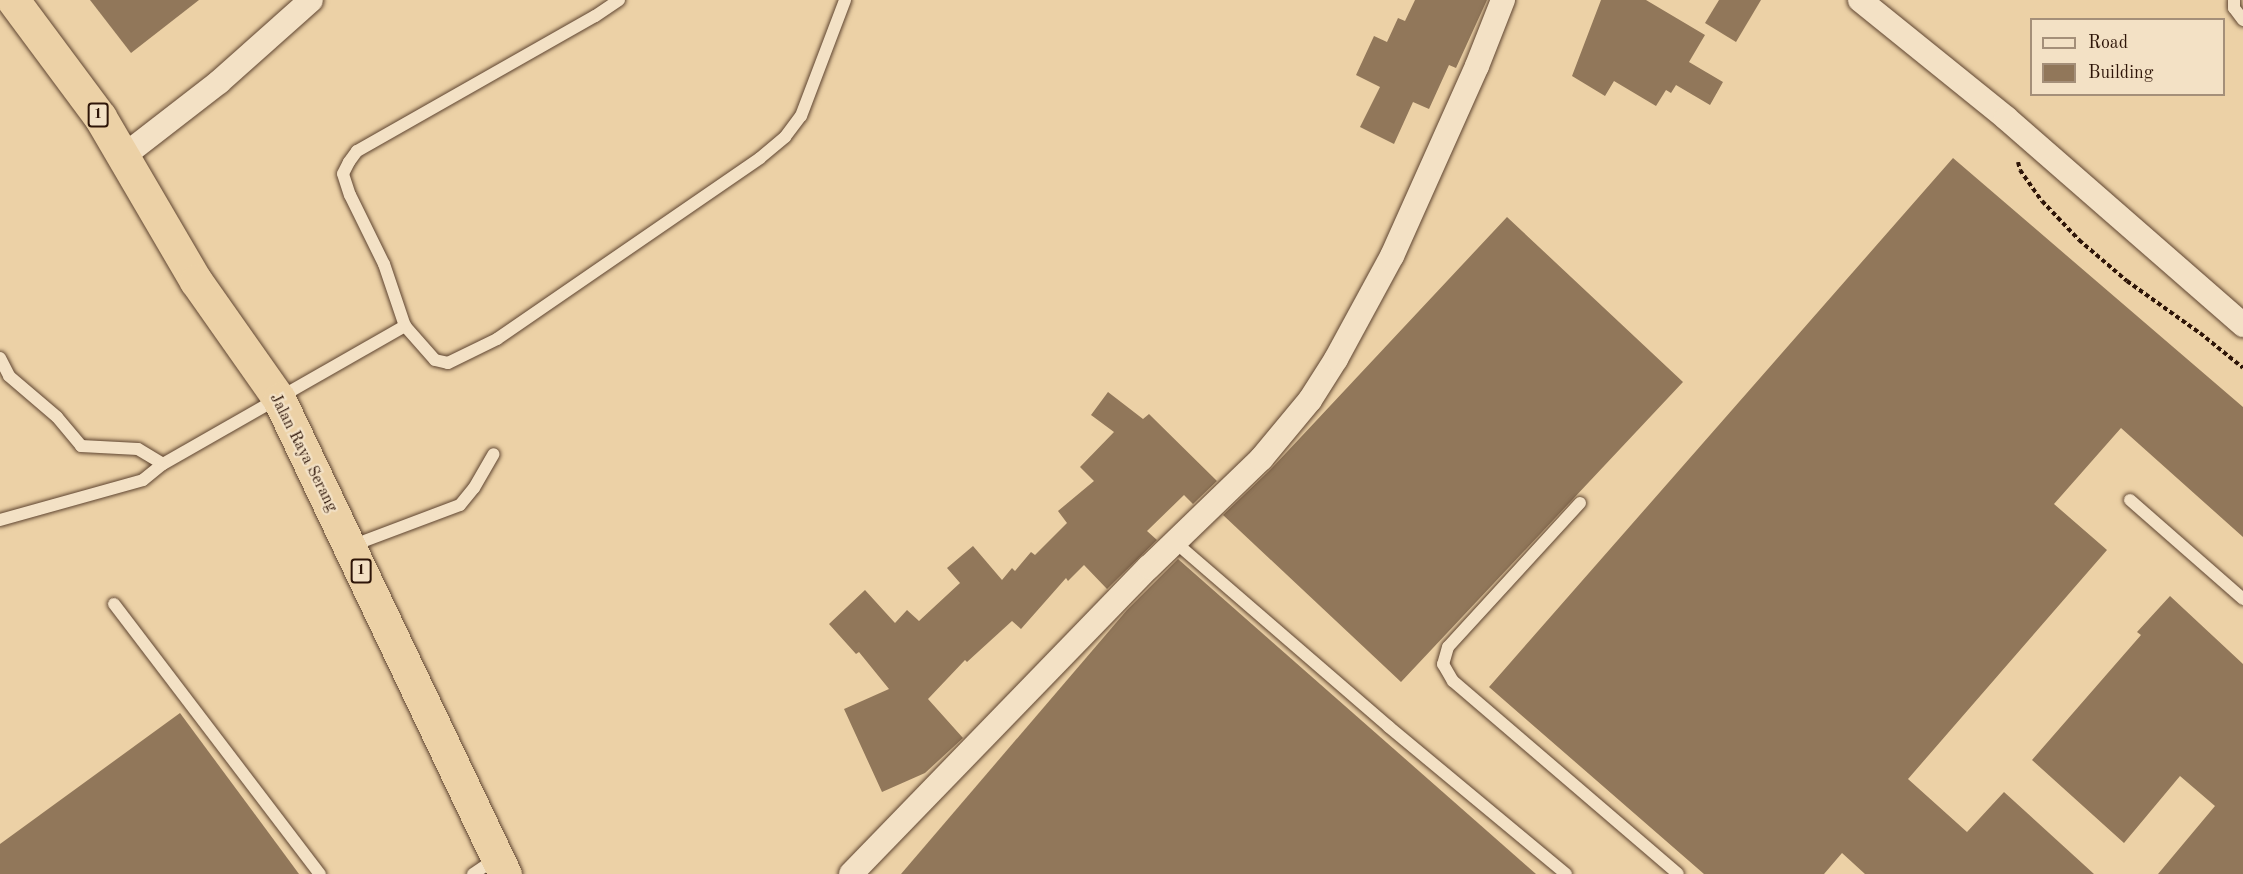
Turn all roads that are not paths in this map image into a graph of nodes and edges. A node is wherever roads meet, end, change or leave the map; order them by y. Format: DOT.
graph roads {
  1 [pos="13,0"];
  2 [pos="311,0"];
  3 [pos="619,0"];
  4 [pos="845,0"];
  5 [pos="1503,0"];
  6 [pos="2234,0"];
  7 [pos="1869,3"];
  8 [pos="2243,20"];
  9 [pos="125,155"];
  10 [pos="2243,325"];
  11 [pos="405,326"];
  12 [pos="0,358"];
  13 [pos="279,399"];
  14 [pos="494,454"];
  15 [pos="164,464"];
  16 [pos="2130,500"];
  17 [pos="1580,503"];
  18 [pos="0,520"];
  19 [pos="1176,543"];
  20 [pos="349,546"];
  21 [pos="2243,600"];
  22 [pos="114,604"];
  23 [pos="492,868"];
  24 [pos="320,874"];
  25 [pos="851,874"];
  26 [pos="1566,874"];
  27 [pos="1678,874"];
  1 -- 9 [label="highway, Jalan Raya Serang / 1"];
  2 -- 9 [label="street"];
  3 -- 11 [label="lane"];
  4 -- 11 [label="lane"];
  5 -- 19 [label="street"];
  6 -- 8 [label="lane"];
  7 -- 10 [label="street"];
  9 -- 13 [label="highway, Jalan Raya Serang / 1"];
  11 -- 13 [label="lane"];
  12 -- 15 [label="lane"];
  13 -- 15 [label="lane"];
  13 -- 20 [label="highway, Jalan Raya Serang / 1"];
  14 -- 20 [label="lane"];
  15 -- 18 [label="lane"];
  16 -- 21 [label="lane"];
  17 -- 27 [label="lane"];
  19 -- 25 [label="street"];
  19 -- 26 [label="lane"];
  20 -- 23 [label="highway, Jalan Raya Serang / 1"];
  22 -- 24 [label="lane"];
}
